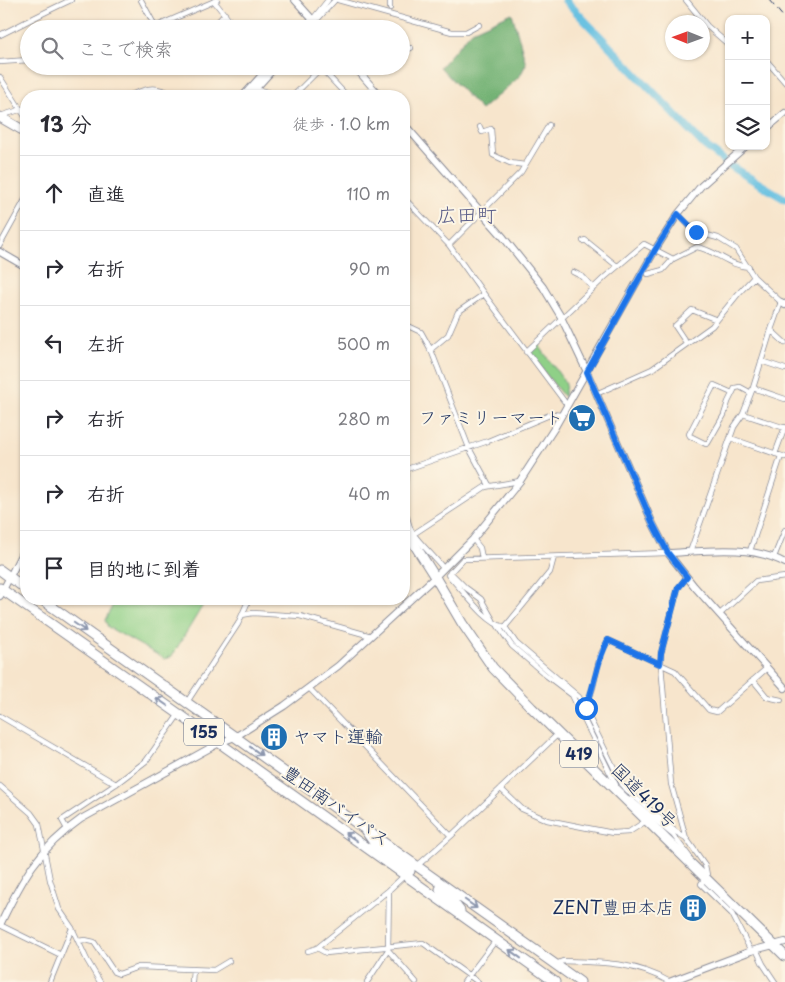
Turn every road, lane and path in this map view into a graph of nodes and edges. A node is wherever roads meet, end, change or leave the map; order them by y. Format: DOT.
graph roads {
  1 [pos="71,0"];
  2 [pos="141,0"];
  3 [pos="216,0"];
  4 [pos="295,0"];
  5 [pos="328,0"];
  6 [pos="336,0"];
  7 [pos="390,0"];
  8 [pos="686,0"];
  9 [pos="63,2"];
  10 [pos="390,8"];
  11 [pos="225,14"];
  12 [pos="31,20"];
  13 [pos="152,20"];
  14 [pos="169,20"];
  15 [pos="219,20"];
  16 [pos="229,20"];
  17 [pos="314,20"];
  18 [pos="408,20"];
  19 [pos="410,20"];
  20 [pos="20,25"];
  21 [pos="479,25"];
  22 [pos="0,35"];
  23 [pos="725,42"];
  24 [pos="20,61"];
  25 [pos="0,62"];
  26 [pos="770,65"];
  27 [pos="262,75"];
  28 [pos="268,75"];
  29 [pos="315,75"];
  30 [pos="328,75"];
  31 [pos="362,75"];
  32 [pos="0,77"];
  33 [pos="785,82"];
  34 [pos="144,90"];
  35 [pos="164,90"];
  36 [pos="248,90"];
  37 [pos="254,90"];
  38 [pos="299,90"];
  39 [pos="341,90"];
  40 [pos="375,90"];
  41 [pos="20,110"];
  42 [pos="785,113"];
  43 [pos="0,116"];
  44 [pos="549,125"];
  45 [pos="770,126"];
  46 [pos="480,127"];
  47 [pos="20,128"];
  48 [pos="410,131"];
  49 [pos="741,150"];
  50 [pos="525,165"];
  51 [pos="410,204"];
  52 [pos="20,209"];
  53 [pos="480,213"];
  54 [pos="678,214"];
  55 [pos="583,241"];
  56 [pos="0,245"];
  57 [pos="449,245"];
  58 [pos="655,250"];
  59 [pos="0,252"];
  60 [pos="673,259"];
  61 [pos="20,264"];
  62 [pos="617,266"];
  63 [pos="749,267"];
  64 [pos="573,272"];
  65 [pos="648,274"];
  66 [pos="754,277"];
  67 [pos="592,288"];
  68 [pos="484,294"];
  69 [pos="783,304"];
  70 [pos="561,317"];
  71 [pos="718,320"];
  72 [pos="410,327"];
  73 [pos="771,330"];
  74 [pos="785,343"];
  75 [pos="687,344"];
  76 [pos="430,350"];
  77 [pos="526,352"];
  78 [pos="761,361"];
  79 [pos="785,369"];
  80 [pos="587,372"];
  81 [pos="752,391"];
  82 [pos="732,392"];
  83 [pos="596,394"];
  84 [pos="785,399"];
  85 [pos="567,405"];
  86 [pos="743,414"];
  87 [pos="561,415"];
  88 [pos="785,427"];
  89 [pos="730,438"];
  90 [pos="469,448"];
  91 [pos="775,454"];
  92 [pos="783,456"];
  93 [pos="410,467"];
  94 [pos="520,481"];
  95 [pos="488,485"];
  96 [pos="410,529"];
  97 [pos="785,532"];
  98 [pos="410,534"];
  99 [pos="410,536"];
  100 [pos="473,539"];
  101 [pos="750,551"];
  102 [pos="690,552"];
  103 [pos="668,553"];
  104 [pos="20,556"];
  105 [pos="554,557"];
  106 [pos="774,557"];
  107 [pos="482,558"];
  108 [pos="785,563"];
  109 [pos="443,568"];
  110 [pos="0,570"];
  111 [pos="450,572"];
  112 [pos="10,577"];
  113 [pos="435,577"];
  114 [pos="687,577"];
  115 [pos="785,577"];
  116 [pos="20,584"];
  117 [pos="1,592"];
  118 [pos="410,600"];
  119 [pos="50,605"];
  120 [pos="246,605"];
  121 [pos="405,605"];
  122 [pos="720,614"];
  123 [pos="242,615"];
  124 [pos="498,626"];
  125 [pos="505,627"];
  126 [pos="371,636"];
  127 [pos="660,664"];
  128 [pos="767,668"];
  129 [pos="753,680"];
  130 [pos="310,688"];
  131 [pos="785,688"];
  132 [pos="780,700"];
  133 [pos="187,702"];
  134 [pos="586,708"];
  135 [pos="179,714"];
  136 [pos="0,716"];
  137 [pos="558,734"];
  138 [pos="235,737"];
  139 [pos="219,743"];
  140 [pos="116,784"];
  141 [pos="0,786"];
  142 [pos="500,789"];
  143 [pos="646,821"];
  144 [pos="67,829"];
  145 [pos="451,836"];
  146 [pos="686,838"];
  147 [pos="45,849"];
  148 [pos="705,867"];
  149 [pos="411,870"];
  150 [pos="704,878"];
  151 [pos="389,890"];
  152 [pos="727,906"];
  153 [pos="0,925"];
  154 [pos="72,928"];
  155 [pos="496,940"];
  156 [pos="78,941"];
  157 [pos="785,942"];
  158 [pos="773,944"];
  159 [pos="317,948"];
  160 [pos="388,949"];
  161 [pos="753,950"];
  162 [pos="308,951"];
  163 [pos="61,955"];
  164 [pos="785,956"];
  165 [pos="228,961"];
  166 [pos="553,962"];
  167 [pos="193,970"];
  168 [pos="469,976"];
  169 [pos="50,982"];
  170 [pos="100,982"];
  171 [pos="192,982"];
  172 [pos="366,982"];
  173 [pos="416,982"];
  174 [pos="464,982"];
  175 [pos="478,982"];
  176 [pos="554,982"];
  177 [pos="570,982"];
  178 [pos="580,982"];
  179 [pos="669,982"];
  180 [pos="775,982"];
  1 -- 9 [label="street"];
  2 -- 13 [label="street"];
  3 -- 11 [label="street"];
  3 -- 14 [label="street"];
  4 -- 17 [label="street"];
  5 -- 17 [label="street"];
  6 -- 17 [label="street"];
  6 -- 18 [label="street"];
  7 -- 10 [label="street"];
  8 -- 23 [label="street"];
  9 -- 12 [label="street"];
  11 -- 15 [label="street"];
  11 -- 16 [label="street"];
  19 -- 21 [label="street"];
  20 -- 22 [label="street"];
  24 -- 25 [label="street"];
  26 -- 33 [label="street"];
  27 -- 36 [label="street"];
  28 -- 37 [label="street"];
  29 -- 38 [label="street"];
  30 -- 39 [label="street"];
  31 -- 40 [label="street"];
  32 -- 41 [label="street"];
  34 -- 35 [label="street"];
  41 -- 43 [label="street"];
  42 -- 45 [label="street"];
  43 -- 47 [label="highway"];
  44 -- 50 [label="street"];
  46 -- 50 [label="street"];
  48 -- 53 [label="street"];
  49 -- 54 [label="street"];
  50 -- 53 [label="street"];
  51 -- 57 [label="street"];
  52 -- 56 [label="street"];
  53 -- 57 [label="street"];
  53 -- 70 [label="street"];
  54 -- 58 [label="street"];
  54 -- 63 [label="street"];
  55 -- 62 [label="street"];
  57 -- 68 [label="street"];
  58 -- 60 [label="street"];
  58 -- 62 [label="street"];
  58 -- 80 [label="street"];
  59 -- 61 [label="street"];
  60 -- 63 [label="street"];
  60 -- 65 [label="street"];
  62 -- 67 [label="street"];
  63 -- 66 [label="street"];
  64 -- 67 [label="street"];
  66 -- 69 [label="street"];
  66 -- 71 [label="street"];
  67 -- 70 [label="street"];
  68 -- 76 [label="street"];
  68 -- 77 [label="street"];
  69 -- 73 [label="street"];
  70 -- 77 [label="street"];
  70 -- 80 [label="street"];
  71 -- 75 [label="street"];
  71 -- 75 [label="street"];
  72 -- 76 [label="street"];
  73 -- 74 [label="street"];
  73 -- 78 [label="street"];
  75 -- 83 [label="street"];
  76 -- 90 [label="street"];
  77 -- 85 [label="street"];
  78 -- 79 [label="street"];
  78 -- 81 [label="street"];
  80 -- 83 [label="street"];
  80 -- 85 [label="street"];
  81 -- 82 [label="street"];
  81 -- 84 [label="street"];
  81 -- 86 [label="street"];
  82 -- 82 [label="street"];
  83 -- 103 [label="street"];
  85 -- 87 [label="street"];
  86 -- 88 [label="street"];
  86 -- 89 [label="street"];
  87 -- 90 [label="street"];
  87 -- 94 [label="street"];
  88 -- 91 [label="street"];
  89 -- 91 [label="street"];
  89 -- 102 [label="street"];
  90 -- 93 [label="street"];
  90 -- 95 [label="street"];
  91 -- 92 [label="street"];
  92 -- 101 [label="street"];
  94 -- 95 [label="street"];
  94 -- 100 [label="street"];
  95 -- 96 [label="street"];
  97 -- 106 [label="street"];
  98 -- 109 [label="street"];
  99 -- 113 [label="highway, 国道419号 / 419"];
  100 -- 107 [label="street"];
  100 -- 109 [label="street"];
  101 -- 102 [label="street"];
  101 -- 106 [label="street"];
  102 -- 103 [label="street"];
  103 -- 105 [label="street"];
  103 -- 114 [label="street"];
  104 -- 112 [label="street"];
  105 -- 107 [label="street"];
  105 -- 125 [label="street"];
  106 -- 108 [label="street"];
  107 -- 111 [label="street"];
  109 -- 113 [label="street"];
  110 -- 112 [label="highway"];
  111 -- 124 [label="street"];
  111 -- 124 [label="street"];
  112 -- 116 [label="highway"];
  112 -- 117 [label="street"];
  113 -- 118 [label="street"];
  113 -- 137 [label="highway, 国道419号 / 419"];
  114 -- 122 [label="street"];
  114 -- 127 [label="street"];
  115 -- 122 [label="street"];
  135 -- 117 [label="highway, 豊田南バイパス / 155, one-way"];
  119 -- 133 [label="highway, 豊田南バイパス / 155, one-way"];
  120 -- 123 [label="street"];
  121 -- 126 [label="street"];
  122 -- 128 [label="street"];
  123 -- 126 [label="street"];
  123 -- 133 [label="street"];
  124 -- 125 [label="street"];
  124 -- 148 [label="street"];
  125 -- 134 [label="street"];
  126 -- 130 [label="street"];
  127 -- 129 [label="street"];
  127 -- 134 [label="street"];
  127 -- 146 [label="street"];
  128 -- 129 [label="street"];
  128 -- 131 [label="street"];
  129 -- 132 [label="street"];
  130 -- 138 [label="street"];
  130 -- 145 [label="street"];
  133 -- 138 [label="highway, 豊田南バイパス / 155"];
  134 -- 146 [label="street"];
  135 -- 139 [label="highway, 豊田南バイパス / 155"];
  135 -- 140 [label="street"];
  136 -- 140 [label="street"];
  137 -- 142 [label="street"];
  137 -- 143 [label="highway, 国道419号 / 419"];
  138 -- 139 [label="street"];
  138 -- 149 [label="highway, 豊田南バイパス / 155, one-way"];
  139 -- 144 [label="street"];
  149 -- 139 [label="highway, 豊田南バイパス / 155, one-way"];
  140 -- 144 [label="street"];
  141 -- 147 [label="street"];
  142 -- 143 [label="street"];
  142 -- 145 [label="street"];
  143 -- 150 [label="highway, 国道419号 / 419"];
  144 -- 147 [label="street"];
  145 -- 149 [label="street"];
  146 -- 148 [label="street"];
  147 -- 153 [label="street"];
  147 -- 154 [label="street"];
  148 -- 150 [label="street"];
  149 -- 151 [label="street"];
  149 -- 155 [label="highway, 豊田南バイパス / 155"];
  149 -- 166 [label="highway, 豊田南バイパス / 155, one-way"];
  150 -- 152 [label="highway, 国道419号 / 419"];
  151 -- 159 [label="street"];
  151 -- 160 [label="street"];
  152 -- 158 [label="highway, 国道419号 / 419"];
  152 -- 161 [label="street"];
  153 -- 163 [label="street"];
  154 -- 156 [label="street"];
  154 -- 163 [label="street"];
  155 -- 168 [label="street"];
  176 -- 155 [label="highway, 豊田南バイパス / 155, one-way"];
  156 -- 167 [label="street"];
  156 -- 170 [label="street"];
  157 -- 158 [label="street"];
  158 -- 161 [label="street"];
  158 -- 164 [label="highway, 国道419号 / 419"];
  159 -- 160 [label="street"];
  159 -- 162 [label="street"];
  160 -- 168 [label="street"];
  160 -- 172 [label="street"];
  160 -- 173 [label="street"];
  161 -- 179 [label="street"];
  161 -- 180 [label="street"];
  163 -- 169 [label="street"];
  165 -- 167 [label="street"];
  166 -- 177 [label="highway"];
  166 -- 178 [label="highway, 豊田南バイパス / 155"];
  166 -- 179 [label="street"];
  167 -- 171 [label="street"];
  168 -- 174 [label="street"];
  168 -- 175 [label="street"];
}
